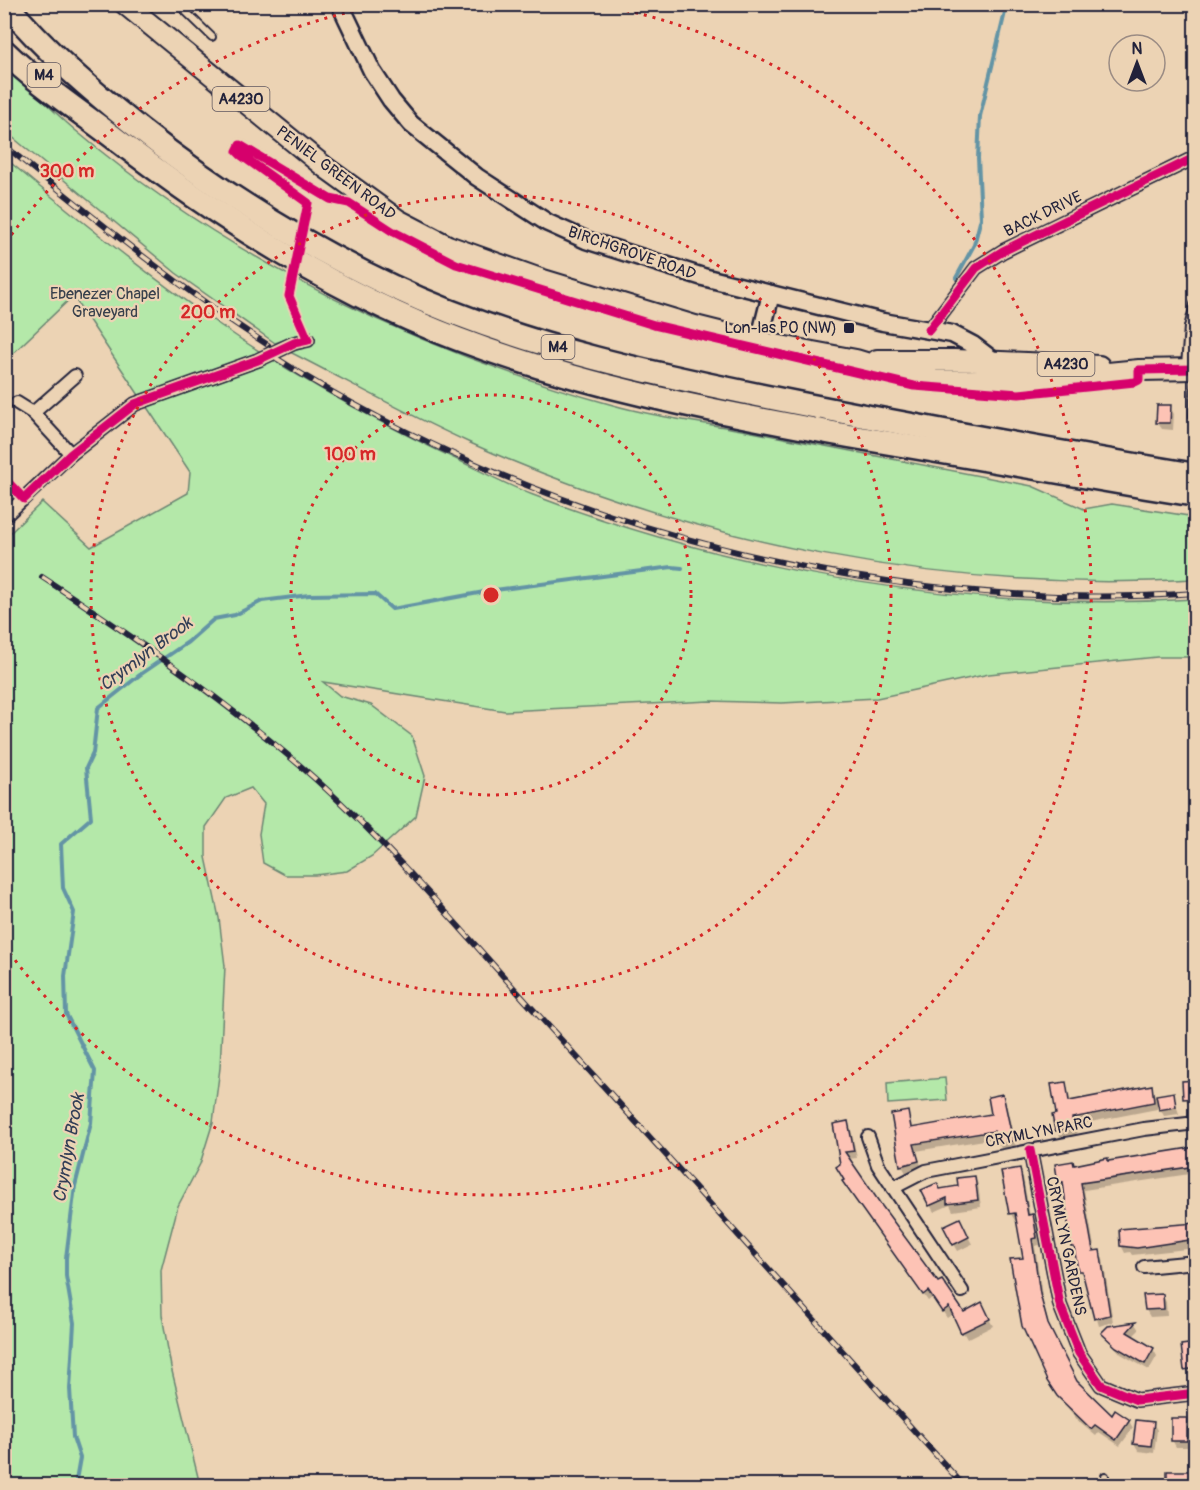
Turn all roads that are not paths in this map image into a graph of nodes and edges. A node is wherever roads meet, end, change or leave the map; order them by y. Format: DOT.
graph roads {
  1 [pos="125,4"];
  2 [pos="177,4"];
  3 [pos="340,4"];
  4 [pos="8,6"];
  5 [pos="4,34"];
  6 [pos="212,37"];
  7 [pos="4,51"];
  8 [pos="84,115"];
  9 [pos="1196,157"];
  10 [pos="771,294"];
  11 [pos="1196,297"];
  12 [pos="929,330"];
  13 [pos="308,340"];
  14 [pos="759,342"];
  15 [pos="856,360"];
  16 [pos="954,360"];
  17 [pos="994,361"];
  18 [pos="1192,369"];
  19 [pos="1139,370"];
  20 [pos="75,376"];
  21 [pos="984,382"];
  22 [pos="17,403"];
  23 [pos="33,413"];
  24 [pos="1193,416"];
  25 [pos="70,454"];
  26 [pos="1196,475"];
  27 [pos="4,478"];
  28 [pos="1196,495"];
  29 [pos="24,499"];
  30 [pos="4,517"];
  31 [pos="1196,1123"];
  32 [pos="868,1137"];
  33 [pos="1030,1150"];
  34 [pos="893,1188"];
  35 [pos="1196,1262"];
  36 [pos="1144,1267"];
  37 [pos="962,1291"];
  38 [pos="1196,1393"];
  39 [pos="1105,1476"];
  40 [pos="1105,1485"];
  1 -- 14 [label="main road, PENIEL GREEN ROAD / A4230"];
  2 -- 6 [label="lane"];
  3 -- 10 [label="main road, BIRCHGROVE ROAD"];
  4 -- 26 [label="highway, M4"];
  5 -- 8 [label="highway, M4"];
  7 -- 8 [label="highway, M4"];
  8 -- 28 [label="highway, M4"];
  9 -- 12 [label="street, BACK DRIVE"];
  10 -- 12 [label="main road, BIRCHGROVE ROAD"];
  10 -- 14 [label="main road"];
  11 -- 18 [label="lane"];
  12 -- 16 [label="main road"];
  12 -- 17 [label="main road, BIRCHGROVE ROAD"];
  13 -- 25 [label="street"];
  14 -- 15 [label="main road, PENIEL GREEN ROAD / A4230"];
  15 -- 16 [label="main road, PENIEL GREEN ROAD / A4230"];
  15 -- 21 [label="main road, PENIEL GREEN ROAD / A4230"];
  16 -- 17 [label="main road, A4230"];
  16 -- 21 [label="main road"];
  17 -- 19 [label="main road, A4230"];
  18 -- 19 [label="main road, A4230"];
  18 -- 24 [label="lane"];
  19 -- 21 [label="main road, A4230"];
  20 -- 23 [label="street"];
  22 -- 23 [label="street"];
  23 -- 25 [label="street"];
  25 -- 29 [label="street"];
  27 -- 29 [label="lane"];
  29 -- 30 [label="street"];
  31 -- 33 [label="street, CRYMLYN PARC"];
  32 -- 34 [label="street"];
  33 -- 34 [label="street, CRYMLYN PARC"];
  33 -- 38 [label="street, CRYMLYN GARDENS"];
  34 -- 37 [label="street"];
  35 -- 36 [label="street"];
  39 -- 40 [label="lane"];
}
